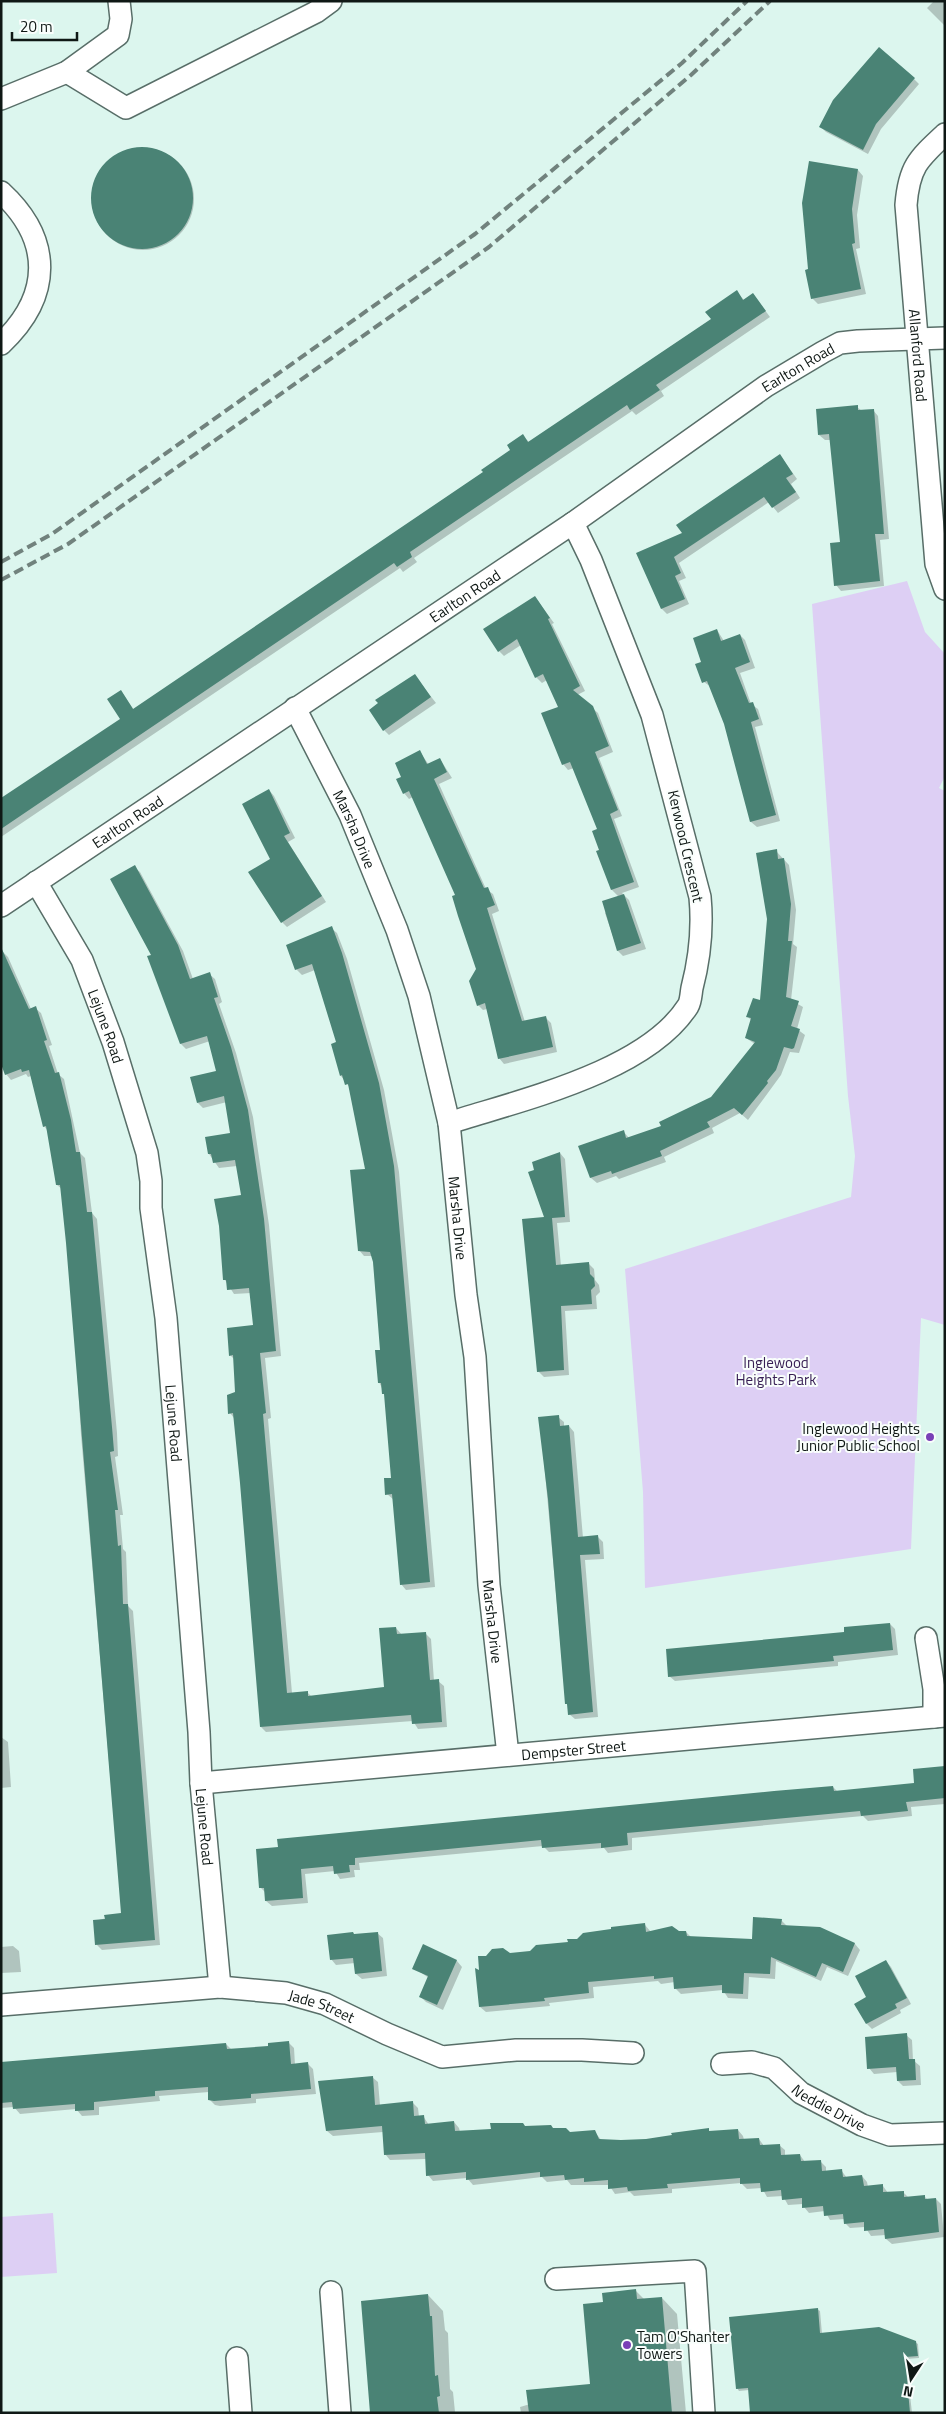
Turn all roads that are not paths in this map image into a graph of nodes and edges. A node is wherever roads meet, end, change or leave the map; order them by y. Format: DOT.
graph roads {
  1 [pos="119,1"];
  2 [pos="331,1"];
  3 [pos="67,72"];
  4 [pos="1,99"];
  5 [pos="945,134"];
  6 [pos="1,192"];
  7 [pos="945,338"];
  8 [pos="916,339"];
  9 [pos="1,344"];
  10 [pos="573,524"];
  11 [pos="945,589"];
  12 [pos="295,708"];
  13 [pos="36,882"];
  14 [pos="1,906"];
  15 [pos="449,1123"];
  16 [pos="926,1638"];
  17 [pos="939,1716"];
  18 [pos="508,1756"];
  19 [pos="201,1783"];
  20 [pos="220,1988"];
  21 [pos="1,2004"];
  22 [pos="633,2054"];
  23 [pos="722,2064"];
  24 [pos="945,2133"];
  25 [pos="556,2279"];
  26 [pos="331,2292"];
  27 [pos="237,2358"];
  28 [pos="241,2413"];
  29 [pos="340,2413"];
  30 [pos="704,2413"];
  1 -- 3 [label="street"];
  2 -- 3 [label="street"];
  3 -- 4 [label="street"];
  5 -- 8 [label="street, Allanford Road"];
  6 -- 9 [label="street"];
  7 -- 8 [label="street, Earlton Road"];
  8 -- 10 [label="street, Earlton Road"];
  8 -- 11 [label="street, Allanford Road"];
  10 -- 12 [label="street, Earlton Road"];
  10 -- 15 [label="street, Kerwood Crescent"];
  12 -- 13 [label="street, Earlton Road"];
  12 -- 15 [label="street, Marsha Drive"];
  13 -- 14 [label="street, Earlton Road"];
  13 -- 19 [label="street, Lejune Road"];
  15 -- 18 [label="street, Marsha Drive"];
  16 -- 17 [label="street"];
  17 -- 18 [label="street, Dempster Street"];
  18 -- 19 [label="street, Dempster Street"];
  19 -- 20 [label="street, Lejune Road"];
  20 -- 21 [label="street, Jade Street"];
  20 -- 22 [label="street, Jade Street"];
  23 -- 24 [label="street, Neddie Drive"];
  25 -- 30 [label="street"];
  26 -- 29 [label="street"];
  27 -- 28 [label="street"];
}
